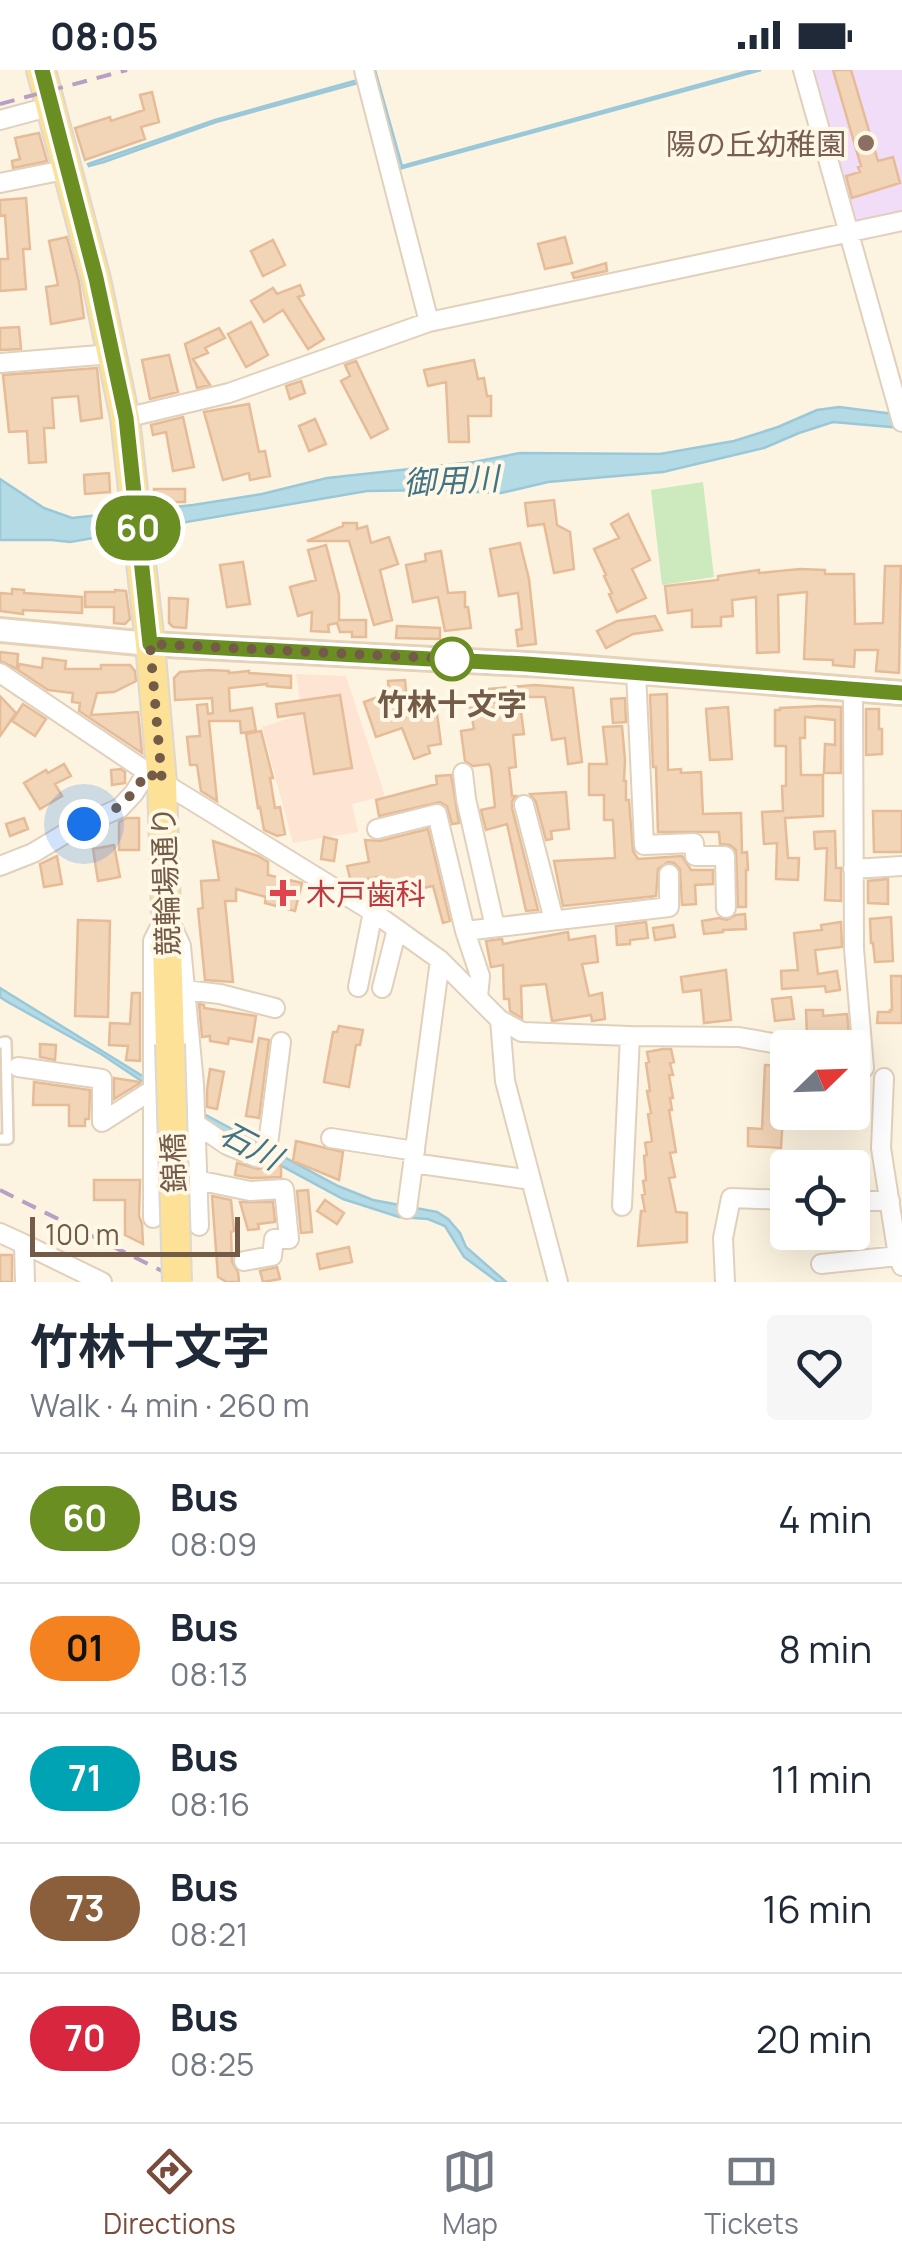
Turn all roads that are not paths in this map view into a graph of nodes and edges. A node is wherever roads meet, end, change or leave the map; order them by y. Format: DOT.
graph roads {
  1 [pos="42,70"];
  2 [pos="364,70"];
  3 [pos="803,70"];
  4 [pos="52,106"];
  5 [pos="0,120"];
  6 [pos="69,170"];
  7 [pos="0,183"];
  8 [pos="902,220"];
  9 [pos="848,232"];
  10 [pos="429,322"];
  11 [pos="112,354"];
  12 [pos="0,363"];
  13 [pos="900,414"];
  14 [pos="126,418"];
  15 [pos="0,630"];
  16 [pos="150,644"];
  17 [pos="636,672"];
  18 [pos="0,673"];
  19 [pos="853,689"];
  20 [pos="902,693"];
  21 [pos="463,773"];
  22 [pos="154,777"];
  23 [pos="524,805"];
  24 [pos="377,829"];
  25 [pos="0,866"];
  26 [pos="902,866"];
  27 [pos="854,869"];
  28 [pos="669,874"];
  29 [pos="726,908"];
  30 [pos="373,912"];
  31 [pos="166,914"];
  32 [pos="554,920"];
  33 [pos="495,927"];
  34 [pos="397,929"];
  35 [pos="464,932"];
  36 [pos="440,960"];
  37 [pos="358,988"];
  38 [pos="382,988"];
  39 [pos="186,990"];
  40 [pos="478,998"];
  41 [pos="275,1008"];
  42 [pos="500,1020"];
  43 [pos="857,1030"];
  44 [pos="630,1036"];
  45 [pos="281,1042"];
  46 [pos="0,1043"];
  47 [pos="770,1043"];
  48 [pos="170,1044"];
  49 [pos="18,1067"];
  50 [pos="870,1071"];
  51 [pos="893,1082"];
  52 [pos="152,1090"];
  53 [pos="196,1124"];
  54 [pos="331,1138"];
  55 [pos="0,1139"];
  56 [pos="414,1157"];
  57 [pos="197,1180"];
  58 [pos="531,1180"];
  59 [pos="770,1199"];
  60 [pos="870,1201"];
  61 [pos="890,1202"];
  62 [pos="622,1206"];
  63 [pos="407,1209"];
  64 [pos="154,1218"];
  65 [pos="199,1226"];
  66 [pos="0,1232"];
  67 [pos="24,1244"];
  68 [pos="244,1261"];
  69 [pos="900,1261"];
  70 [pos="821,1264"];
  71 [pos="25,1282"];
  72 [pos="102,1282"];
  73 [pos="177,1282"];
  74 [pos="558,1282"];
  75 [pos="725,1282"];
  1 -- 4 [label="main road, 競輪場通り"];
  2 -- 10 [label="street"];
  3 -- 9 [label="street"];
  4 -- 5 [label="street"];
  4 -- 6 [label="main road, 競輪場通り"];
  6 -- 7 [label="street"];
  6 -- 11 [label="main road, 競輪場通り"];
  8 -- 9 [label="street"];
  9 -- 10 [label="street"];
  9 -- 13 [label="street"];
  10 -- 14 [label="street"];
  11 -- 12 [label="street"];
  11 -- 14 [label="main road, 競輪場通り"];
  14 -- 16 [label="main road, 競輪場通り"];
  15 -- 16 [label="main road"];
  16 -- 17 [label="main road"];
  16 -- 22 [label="main road, 競輪場通り"];
  17 -- 19 [label="main road"];
  17 -- 29 [label="street"];
  18 -- 22 [label="street"];
  19 -- 20 [label="main road"];
  19 -- 27 [label="street"];
  21 -- 33 [label="street"];
  22 -- 25 [label="street"];
  22 -- 30 [label="street"];
  22 -- 31 [label="main road, 競輪場通り"];
  23 -- 32 [label="street"];
  24 -- 35 [label="street"];
  26 -- 27 [label="street"];
  27 -- 43 [label="street"];
  28 -- 32 [label="street"];
  30 -- 34 [label="street"];
  30 -- 37 [label="street"];
  31 -- 39 [label="street"];
  31 -- 48 [label="main road, 競輪場通り"];
  31 -- 52 [label="street"];
  32 -- 33 [label="street"];
  33 -- 35 [label="street"];
  34 -- 36 [label="street"];
  34 -- 38 [label="street"];
  35 -- 40 [label="street"];
  36 -- 40 [label="street"];
  36 -- 56 [label="street"];
  39 -- 41 [label="street"];
  39 -- 53 [label="street"];
  40 -- 42 [label="street"];
  42 -- 44 [label="street"];
  42 -- 58 [label="street"];
  44 -- 47 [label="street"];
  44 -- 62 [label="street"];
  45 -- 53 [label="street"];
  46 -- 55 [label="lane"];
  48 -- 73 [label="main road, 錦橋, bridge"];
  49 -- 52 [label="street"];
  50 -- 51 [label="street"];
  51 -- 61 [label="street"];
  52 -- 64 [label="street"];
  53 -- 57 [label="street"];
  54 -- 56 [label="street"];
  56 -- 58 [label="street"];
  56 -- 63 [label="street"];
  57 -- 65 [label="street"];
  57 -- 68 [label="street"];
  58 -- 74 [label="street"];
  59 -- 75 [label="street"];
  60 -- 61 [label="street"];
  61 -- 69 [label="street"];
  66 -- 67 [label="street"];
  67 -- 71 [label="street"];
  67 -- 72 [label="street"];
  69 -- 70 [label="street"];
}
